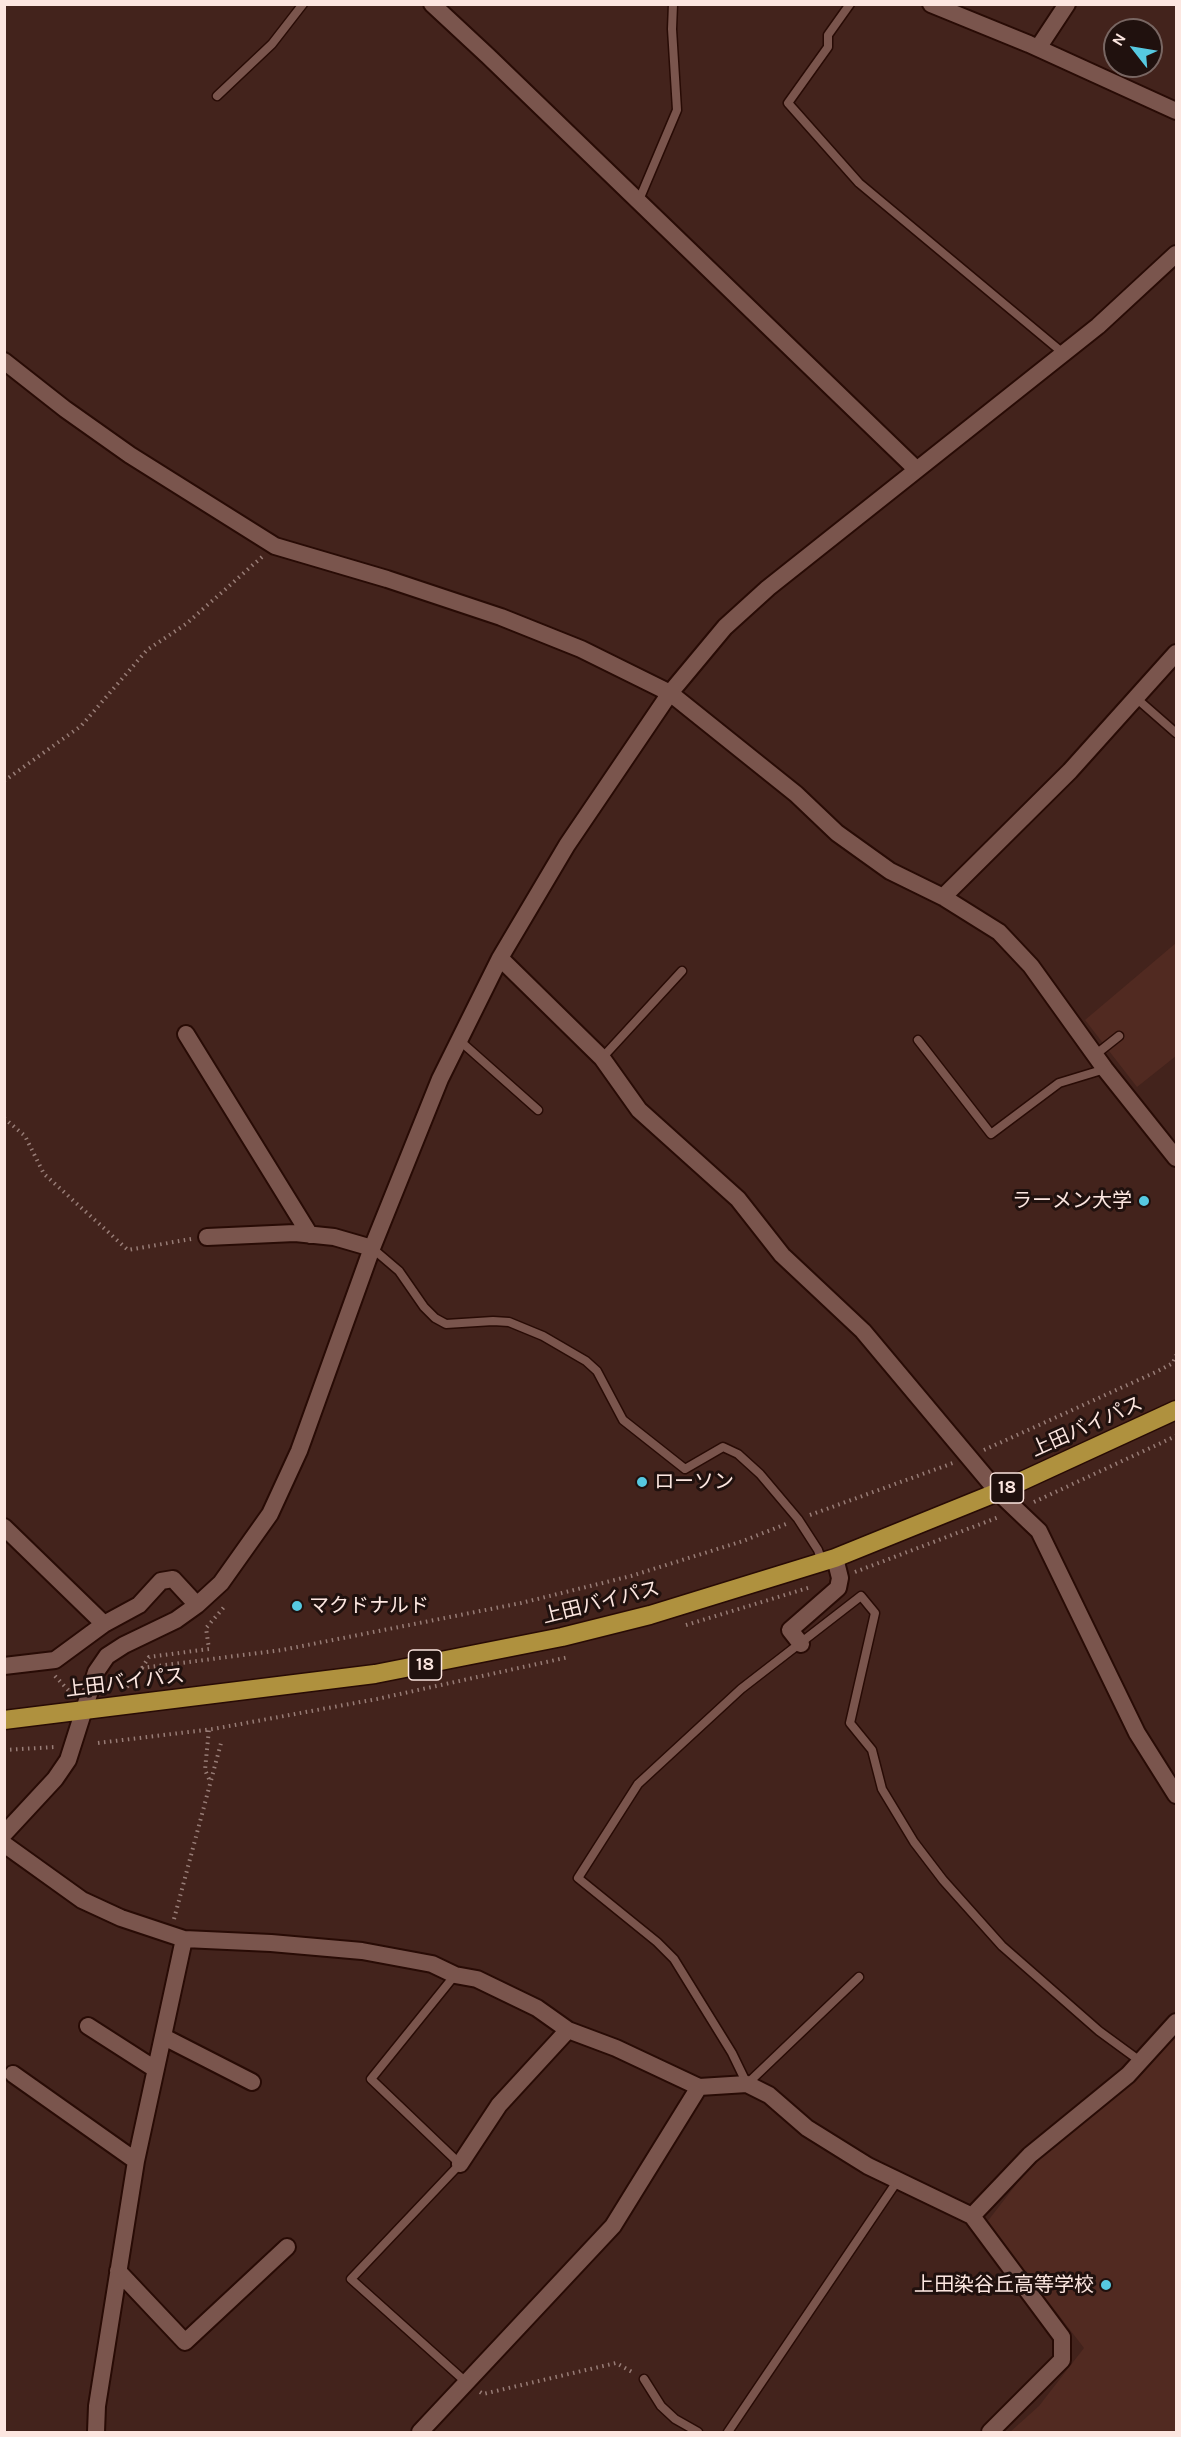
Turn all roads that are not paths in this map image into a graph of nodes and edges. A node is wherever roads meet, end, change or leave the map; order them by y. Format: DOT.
graph roads {
  1 [pos="303,4"];
  2 [pos="432,4"];
  3 [pos="673,4"];
  4 [pos="850,4"];
  5 [pos="931,4"];
  6 [pos="1067,4"];
  7 [pos="1038,48"];
  8 [pos="217,96"];
  9 [pos="1176,111"];
  10 [pos="639,200"];
  11 [pos="1176,254"];
  12 [pos="1063,353"];
  13 [pos="4,361"];
  14 [pos="916,469"];
  15 [pos="1176,653"];
  16 [pos="670,693"];
  17 [pos="1136,698"];
  18 [pos="1176,733"];
  19 [pos="943,897"];
  20 [pos="500,958"];
  21 [pos="682,971"];
  22 [pos="186,1034"];
  23 [pos="1119,1036"];
  24 [pos="459,1040"];
  25 [pos="918,1040"];
  26 [pos="1095,1055"];
  27 [pos="602,1058"];
  28 [pos="1106,1069"];
  29 [pos="538,1110"];
  30 [pos="1176,1158"];
  31 [pos="310,1235"];
  32 [pos="207,1237"];
  33 [pos="372,1248"];
  34 [pos="1176,1410"];
  35 [pos="998,1492"];
  36 [pos="4,1527"];
  37 [pos="828,1560"];
  38 [pos="197,1605"];
  39 [pos="104,1624"];
  40 [pos="801,1644"];
  41 [pos="4,1666"];
  42 [pos="83,1711"];
  43 [pos="4,1720"];
  44 [pos="1176,1795"];
  45 [pos="4,1834"];
  46 [pos="4,1844"];
  47 [pos="177,1937"];
  48 [pos="455,1975"];
  49 [pos="859,1977"];
  50 [pos="1176,2022"];
  51 [pos="88,2026"];
  52 [pos="568,2030"];
  53 [pos="164,2037"];
  54 [pos="1140,2061"];
  55 [pos="155,2069"];
  56 [pos="13,2074"];
  57 [pos="252,2082"];
  58 [pos="747,2085"];
  59 [pos="699,2087"];
  60 [pos="136,2161"];
  61 [pos="460,2164"];
  62 [pos="898,2180"];
  63 [pos="972,2216"];
  64 [pos="287,2247"];
  65 [pos="118,2271"];
  66 [pos="644,2379"];
  67 [pos="467,2383"];
  68 [pos="96,2433"];
  69 [pos="420,2433"];
  70 [pos="698,2433"];
  71 [pos="728,2433"];
  72 [pos="990,2433"];
  1 -- 8 [label="lane"];
  2 -- 10 [label="street"];
  3 -- 10 [label="lane"];
  4 -- 12 [label="lane"];
  5 -- 7 [label="street"];
  6 -- 7 [label="street"];
  7 -- 9 [label="street"];
  10 -- 14 [label="street"];
  11 -- 12 [label="street"];
  12 -- 14 [label="street"];
  13 -- 16 [label="street"];
  14 -- 16 [label="street"];
  15 -- 17 [label="street"];
  16 -- 19 [label="street"];
  16 -- 20 [label="street"];
  17 -- 18 [label="lane"];
  17 -- 19 [label="street"];
  19 -- 26 [label="street"];
  20 -- 24 [label="street"];
  20 -- 27 [label="street"];
  21 -- 27 [label="lane"];
  22 -- 31 [label="street"];
  23 -- 26 [label="lane"];
  24 -- 29 [label="lane"];
  24 -- 33 [label="street"];
  25 -- 28 [label="lane"];
  26 -- 28 [label="street"];
  27 -- 35 [label="street"];
  28 -- 30 [label="street"];
  31 -- 32 [label="street"];
  31 -- 33 [label="street"];
  33 -- 37 [label="lane"];
  33 -- 38 [label="street"];
  34 -- 35 [label="highway, 上田バイパス / 18"];
  35 -- 37 [label="highway, 上田バイパス / 18"];
  35 -- 44 [label="street"];
  36 -- 39 [label="street"];
  37 -- 40 [label="street"];
  37 -- 42 [label="highway, 上田バイパス / 18"];
  38 -- 39 [label="street"];
  38 -- 42 [label="street"];
  39 -- 41 [label="street"];
  40 -- 54 [label="lane"];
  40 -- 58 [label="lane"];
  42 -- 43 [label="highway, 上田バイパス / 18"];
  42 -- 45 [label="street"];
  46 -- 47 [label="street"];
  47 -- 48 [label="street"];
  47 -- 53 [label="street"];
  48 -- 52 [label="street"];
  48 -- 61 [label="lane"];
  49 -- 58 [label="lane"];
  50 -- 54 [label="street"];
  51 -- 55 [label="street"];
  52 -- 59 [label="street"];
  52 -- 61 [label="street"];
  53 -- 55 [label="street"];
  53 -- 57 [label="street"];
  54 -- 63 [label="street"];
  55 -- 60 [label="street"];
  56 -- 60 [label="street"];
  58 -- 59 [label="street"];
  58 -- 62 [label="street"];
  59 -- 67 [label="street"];
  60 -- 65 [label="street"];
  61 -- 67 [label="lane"];
  62 -- 63 [label="street"];
  62 -- 71 [label="lane"];
  63 -- 72 [label="street"];
  64 -- 65 [label="street"];
  65 -- 68 [label="street"];
  66 -- 70 [label="lane"];
  67 -- 69 [label="street"];
}
